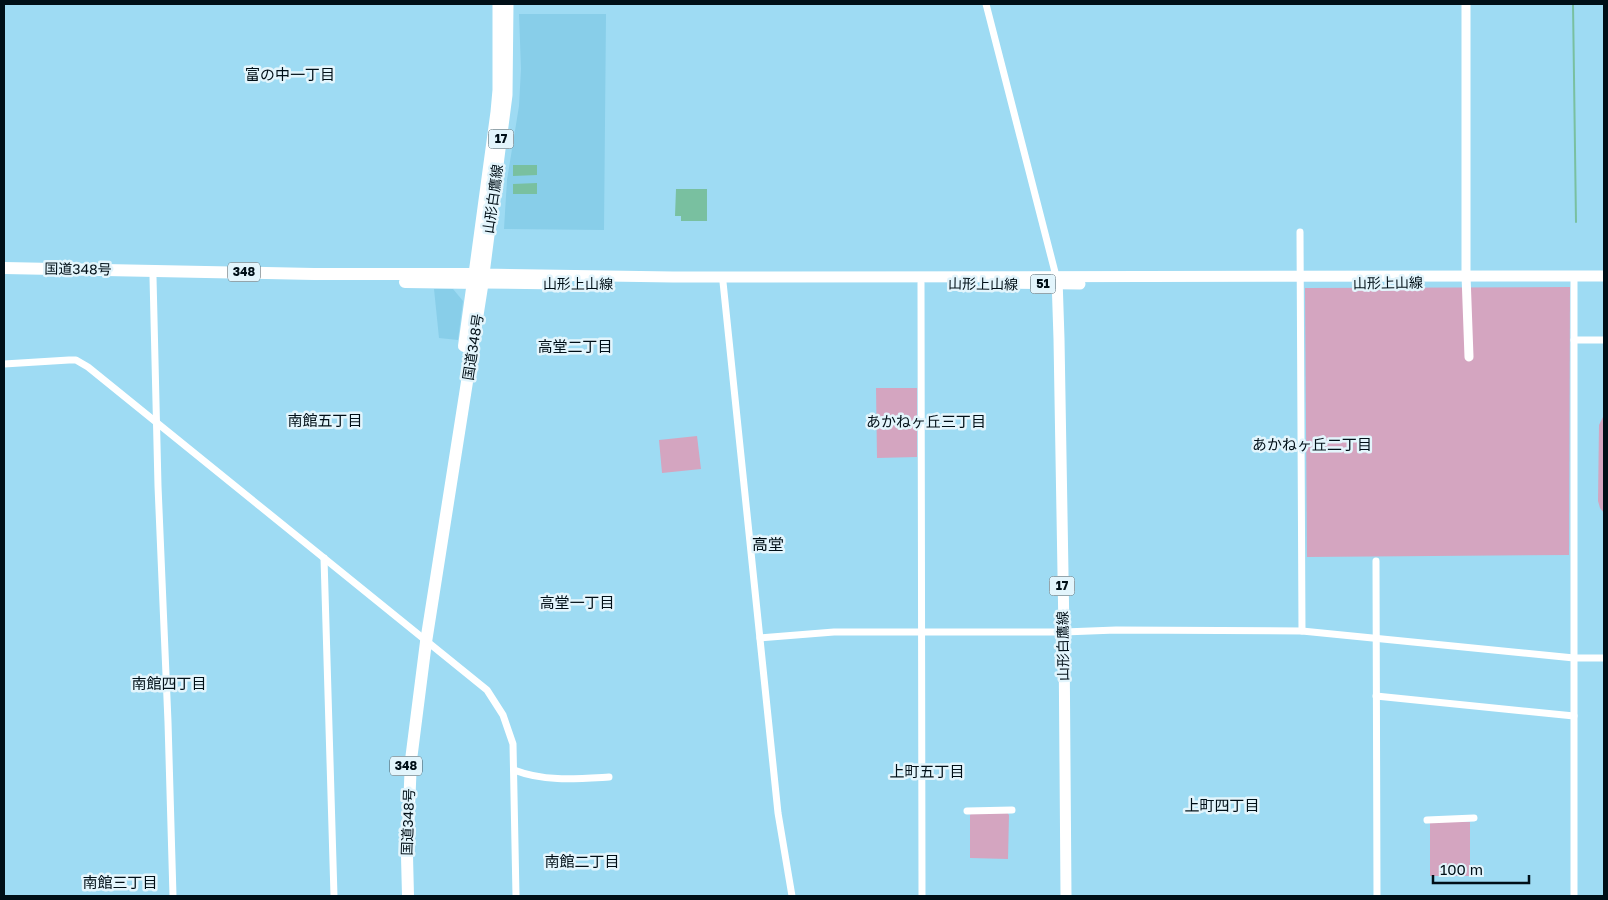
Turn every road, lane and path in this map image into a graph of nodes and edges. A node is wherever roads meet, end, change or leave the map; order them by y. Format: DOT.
graph roads {
  1 [pos="498,4"];
  2 [pos="508,4"];
  3 [pos="986,4"];
  4 [pos="1466,4"];
  5 [pos="1300,232"];
  6 [pos="4,268"];
  7 [pos="4,274"];
  8 [pos="1604,276"];
  9 [pos="153,277"];
  10 [pos="478,279"];
  11 [pos="1466,279"];
  12 [pos="1574,279"];
  13 [pos="1057,280"];
  14 [pos="1300,280"];
  15 [pos="723,282"];
  16 [pos="1604,282"];
  17 [pos="922,283"];
  18 [pos="1574,340"];
  19 [pos="1604,340"];
  20 [pos="1469,357"];
  21 [pos="4,364"];
  22 [pos="157,422"];
  23 [pos="324,558"];
  24 [pos="1376,561"];
  25 [pos="1302,631"];
  26 [pos="922,632"];
  27 [pos="1064,632"];
  28 [pos="760,638"];
  29 [pos="1376,638"];
  30 [pos="424,640"];
  31 [pos="1574,658"];
  32 [pos="1604,658"];
  33 [pos="1376,696"];
  34 [pos="1574,716"];
  35 [pos="514,770"];
  36 [pos="609,778"];
  37 [pos="967,810"];
  38 [pos="1012,810"];
  39 [pos="1474,818"];
  40 [pos="1427,820"];
  41 [pos="173,896"];
  42 [pos="334,896"];
  43 [pos="402,896"];
  44 [pos="408,896"];
  45 [pos="516,896"];
  46 [pos="792,896"];
  47 [pos="922,896"];
  48 [pos="1066,896"];
  49 [pos="1377,896"];
  50 [pos="1574,896"];
  1 -- 10 [label="main road, 山形白鷹線 / 17"];
  2 -- 10 [label="main road, 山形白鷹線 / 17"];
  3 -- 13 [label="street"];
  4 -- 11 [label="street"];
  5 -- 14 [label="street"];
  6 -- 10 [label="highway, 国道348号 / 348"];
  7 -- 9 [label="highway, 国道348号 / 348"];
  8 -- 12 [label="main road, 山形上山線 / 51"];
  9 -- 10 [label="highway, 国道348号 / 348"];
  9 -- 22 [label="street"];
  10 -- 13 [label="main road, 山形上山線 / 51"];
  10 -- 15 [label="main road, 山形上山線 / 51"];
  10 -- 30 [label="highway, 国道348号 / 348"];
  11 -- 12 [label="main road, 山形上山線 / 51"];
  11 -- 14 [label="main road, 山形上山線 / 51"];
  11 -- 20 [label="street"];
  12 -- 16 [label="main road, 山形上山線 / 51"];
  12 -- 18 [label="street"];
  13 -- 14 [label="main road, 山形上山線 / 51"];
  13 -- 17 [label="main road, 山形上山線 / 51"];
  13 -- 27 [label="main road, 山形白鷹線 / 17"];
  14 -- 25 [label="street"];
  15 -- 17 [label="main road, 山形上山線 / 51"];
  15 -- 28 [label="street"];
  17 -- 26 [label="street"];
  18 -- 19 [label="street"];
  18 -- 31 [label="street"];
  21 -- 22 [label="street"];
  22 -- 23 [label="street"];
  22 -- 41 [label="street"];
  23 -- 30 [label="street"];
  23 -- 42 [label="street"];
  24 -- 29 [label="street"];
  25 -- 27 [label="street"];
  25 -- 29 [label="street"];
  26 -- 27 [label="street"];
  26 -- 28 [label="street"];
  26 -- 47 [label="street"];
  27 -- 48 [label="main road, 山形白鷹線 / 17"];
  28 -- 46 [label="street"];
  29 -- 31 [label="street"];
  29 -- 33 [label="street"];
  30 -- 35 [label="street"];
  30 -- 43 [label="highway, 国道348号 / 348"];
  30 -- 44 [label="highway, 国道348号 / 348"];
  31 -- 32 [label="street"];
  31 -- 34 [label="street"];
  33 -- 34 [label="street"];
  33 -- 49 [label="street"];
  34 -- 50 [label="street"];
  35 -- 36 [label="street"];
  35 -- 45 [label="street"];
  37 -- 38 [label="street"];
  39 -- 40 [label="street"];
}
